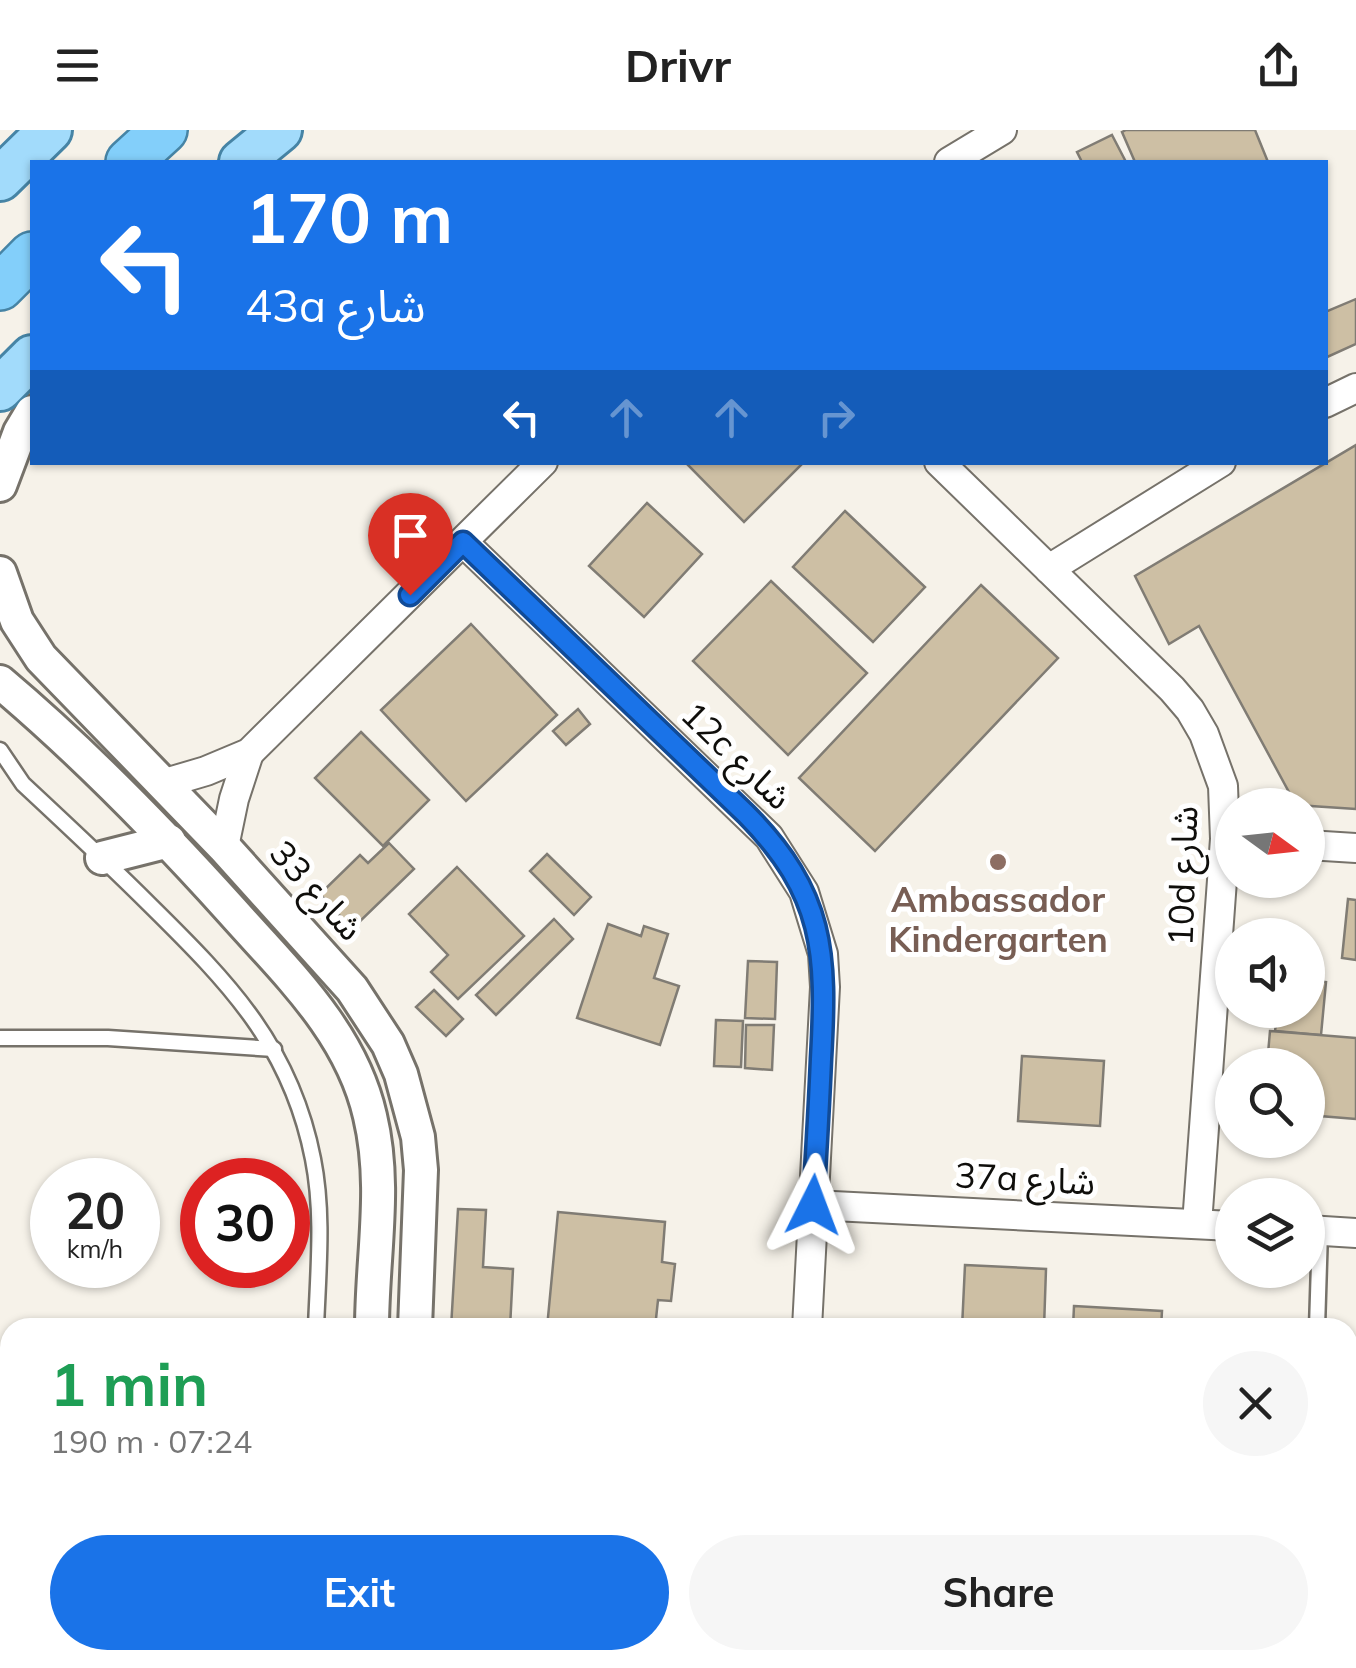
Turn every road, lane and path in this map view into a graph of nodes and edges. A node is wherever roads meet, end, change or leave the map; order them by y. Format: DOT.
graph roads {
  1 [pos="50,130"];
  2 [pos="164,130"];
  3 [pos="280,130"];
  4 [pos="1002,130"];
  5 [pos="131,160"];
  6 [pos="243,160"];
  7 [pos="951,160"];
  8 [pos="0,179"];
  9 [pos="30,257"];
  10 [pos="0,287"];
  11 [pos="30,359"];
  12 [pos="1356,388"];
  13 [pos="0,389"];
  14 [pos="1328,402"];
  15 [pos="30,415"];
  16 [pos="540,465"];
  17 [pos="943,465"];
  18 [pos="1217,465"];
  19 [pos="0,485"];
  20 [pos="463,542"];
  21 [pos="1050,570"];
  22 [pos="0,573"];
  23 [pos="0,682"];
  24 [pos="0,750"];
  25 [pos="250,753"];
  26 [pos="162,784"];
  27 [pos="1222,788"];
  28 [pos="168,841"];
  29 [pos="1325,846"];
  30 [pos="224,847"];
  31 [pos="1356,848"];
  32 [pos="102,858"];
  33 [pos="1224,898"];
  34 [pos="0,1038"];
  35 [pos="274,1050"];
  36 [pos="813,1205"];
  37 [pos="1197,1224"];
  38 [pos="1215,1225"];
  39 [pos="1325,1232"];
  40 [pos="1356,1233"];
  41 [pos="1315,1288"];
  42 [pos="316,1318"];
  43 [pos="372,1318"];
  44 [pos="414,1318"];
  45 [pos="807,1318"];
  46 [pos="1316,1318"];
  1 -- 8 [label="main road"];
  2 -- 5 [label="highway"];
  3 -- 6 [label="main road"];
  4 -- 7 [label="street"];
  9 -- 10 [label="highway"];
  11 -- 13 [label="main road"];
  12 -- 14 [label="street"];
  15 -- 19 [label="street"];
  16 -- 20 [label="street"];
  17 -- 21 [label="street, 10d شارع"];
  18 -- 21 [label="street"];
  20 -- 25 [label="street"];
  20 -- 36 [label="street, 12c شارع"];
  21 -- 27 [label="street, 10d شارع"];
  22 -- 26 [label="street, شارع 33"];
  23 -- 28 [label="street"];
  24 -- 32 [label="lane"];
  25 -- 26 [label="street"];
  25 -- 30 [label="street"];
  26 -- 30 [label="street, شارع 33"];
  28 -- 32 [label="street"];
  28 -- 43 [label="street"];
  29 -- 31 [label="street"];
  30 -- 44 [label="street, شارع 33"];
  32 -- 35 [label="lane"];
  33 -- 37 [label="street, 10d شارع"];
  34 -- 35 [label="lane"];
  35 -- 42 [label="lane"];
  36 -- 37 [label="street, 37a شارع"];
  36 -- 45 [label="street, 12c شارع"];
  37 -- 38 [label="street, 37a شارع"];
  39 -- 40 [label="street"];
  41 -- 46 [label="lane"];
}
